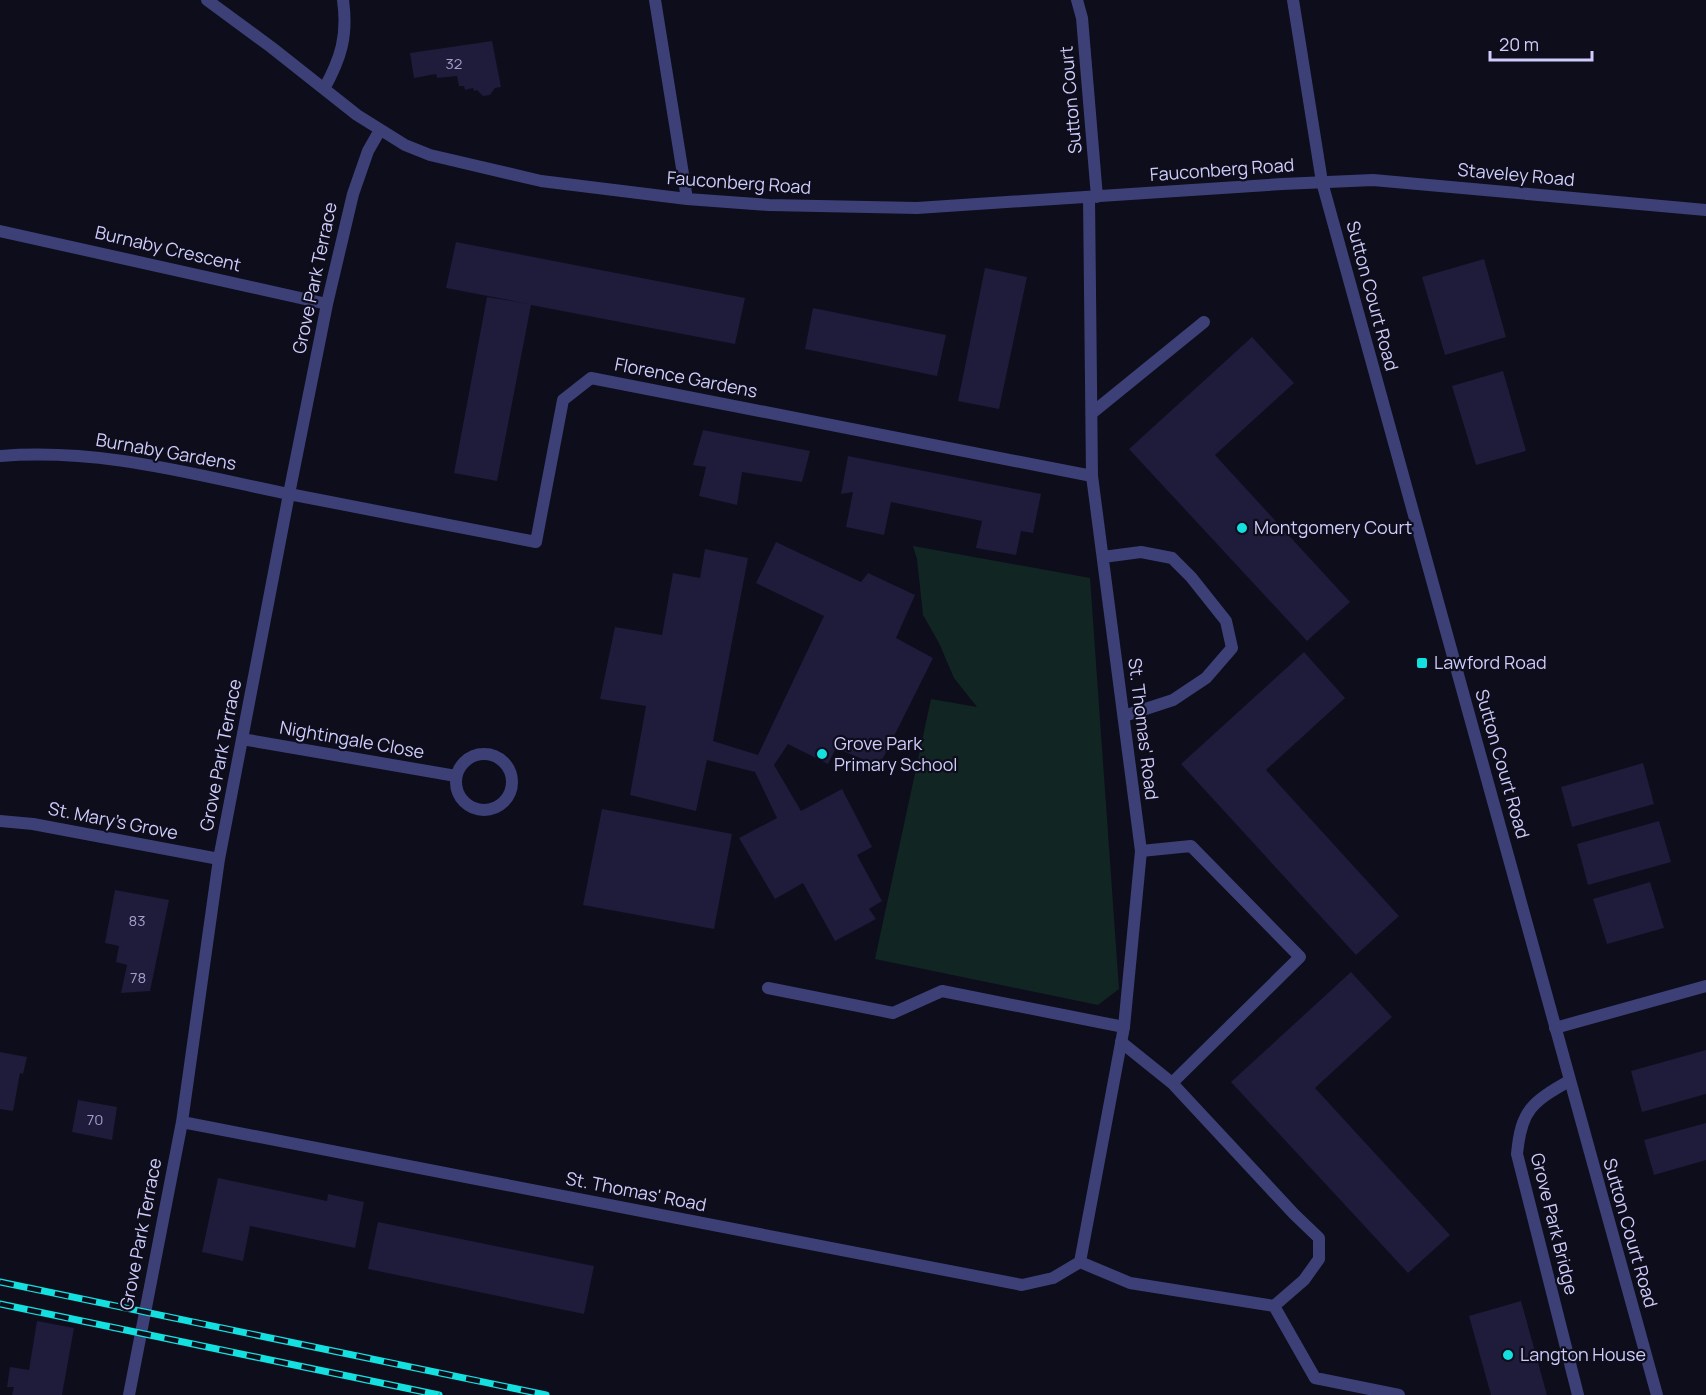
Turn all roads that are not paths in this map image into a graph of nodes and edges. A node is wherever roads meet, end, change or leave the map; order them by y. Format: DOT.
graph roads {
  1 [pos="207,0"];
  2 [pos="343,0"];
  3 [pos="655,0"];
  4 [pos="1077,0"];
  5 [pos="1293,0"];
  6 [pos="324,89"];
  7 [pos="380,130"];
  8 [pos="1322,182"];
  9 [pos="1093,197"];
  10 [pos="687,199"];
  11 [pos="1706,210"];
  12 [pos="0,231"];
  13 [pos="327,304"];
  14 [pos="1204,322"];
  15 [pos="1092,413"];
  16 [pos="0,456"];
  17 [pos="1092,476"];
  18 [pos="289,494"];
  19 [pos="1103,557"];
  20 [pos="1124,716"];
  21 [pos="242,739"];
  22 [pos="456,776"];
  23 [pos="0,821"];
  24 [pos="1141,851"];
  25 [pos="219,859"];
  26 [pos="1706,986"];
  27 [pos="768,988"];
  28 [pos="1124,1027"];
  29 [pos="1555,1028"];
  30 [pos="1121,1042"];
  31 [pos="1569,1081"];
  32 [pos="1172,1083"];
  33 [pos="182,1122"];
  34 [pos="1080,1262"];
  35 [pos="1274,1306"];
  36 [pos="129,1395"];
  37 [pos="1399,1395"];
  38 [pos="1578,1395"];
  39 [pos="1657,1395"];
  1 -- 6 [label="street, Fauconberg Road"];
  2 -- 6 [label="street"];
  3 -- 10 [label="street"];
  4 -- 9 [label="street, Sutton Court"];
  5 -- 8 [label="street, Sutton Court Road"];
  6 -- 7 [label="street, Fauconberg Road"];
  7 -- 10 [label="street, Fauconberg Road"];
  7 -- 13 [label="street, Grove Park Terrace"];
  8 -- 9 [label="street, Fauconberg Road"];
  8 -- 11 [label="street, Staveley Road"];
  8 -- 29 [label="street, Sutton Court Road"];
  9 -- 10 [label="street, Fauconberg Road"];
  9 -- 15 [label="street, St. Thomas' Road"];
  12 -- 13 [label="street, Burnaby Crescent"];
  13 -- 18 [label="street, Grove Park Terrace"];
  14 -- 15 [label="street"];
  15 -- 17 [label="street, St. Thomas' Road"];
  16 -- 18 [label="street, Burnaby Gardens"];
  17 -- 18 [label="street, Florence Gardens"];
  17 -- 19 [label="street, St. Thomas' Road"];
  18 -- 21 [label="street, Grove Park Terrace"];
  19 -- 20 [label="street, St. Thomas' Road"];
  19 -- 20 [label="street"];
  20 -- 24 [label="street, St. Thomas' Road"];
  21 -- 22 [label="street, Nightingale Close"];
  21 -- 25 [label="street, Grove Park Terrace"];
  22 -- 22 [label="street"];
  23 -- 25 [label="street, St. Mary's Grove"];
  24 -- 28 [label="street, St. Thomas' Road"];
  24 -- 32 [label="street"];
  25 -- 33 [label="street, Grove Park Terrace"];
  26 -- 29 [label="street"];
  27 -- 28 [label="street"];
  28 -- 30 [label="street, St. Thomas' Road"];
  29 -- 31 [label="street, Sutton Court Road"];
  30 -- 32 [label="street"];
  30 -- 34 [label="street, St. Thomas' Road"];
  31 -- 38 [label="street, Grove Park Bridge"];
  31 -- 39 [label="street, Sutton Court Road"];
  32 -- 35 [label="street"];
  33 -- 34 [label="street, St. Thomas' Road"];
  33 -- 36 [label="street, Grove Park Terrace"];
  34 -- 35 [label="street"];
  35 -- 37 [label="street"];
}
